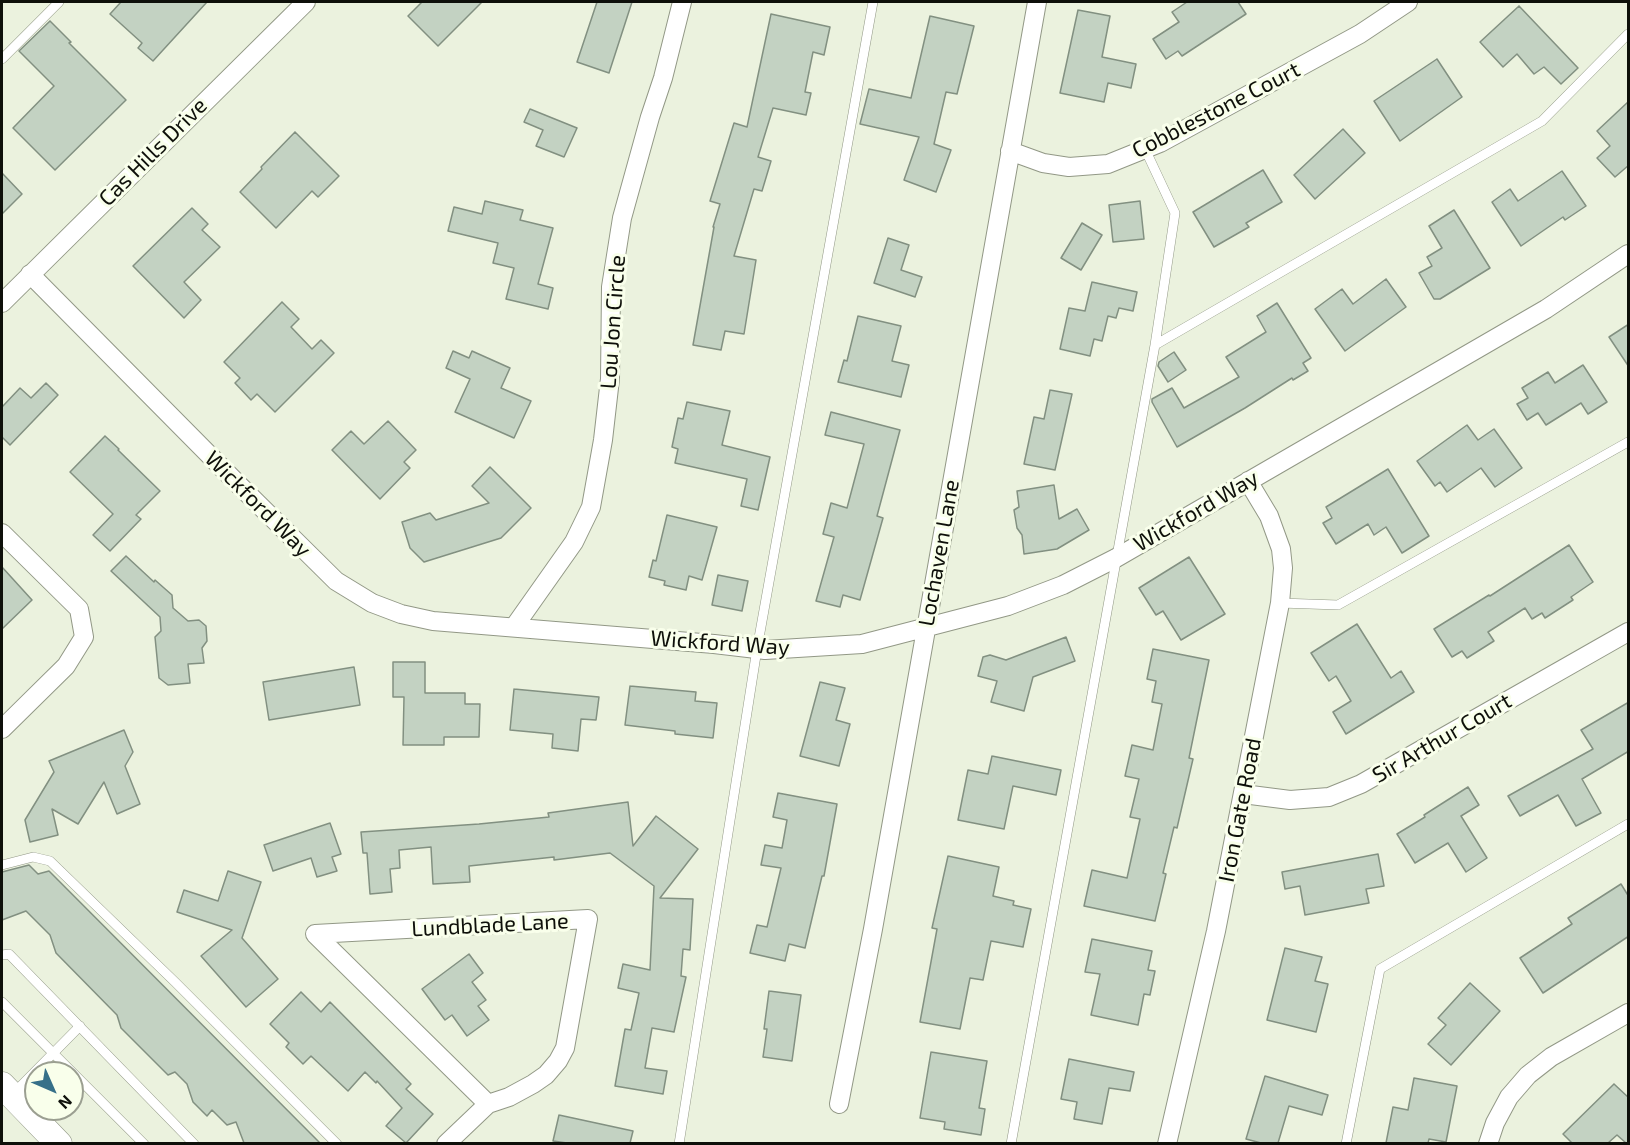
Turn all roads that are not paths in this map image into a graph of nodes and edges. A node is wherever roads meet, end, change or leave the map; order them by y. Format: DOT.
graph roads {
  1 [pos="59,2"];
  2 [pos="306,2"];
  3 [pos="682,2"];
  4 [pos="873,2"];
  5 [pos="1036,2"];
  6 [pos="1408,2"];
  7 [pos="1629,34"];
  8 [pos="2,59"];
  9 [pos="1145,149"];
  10 [pos="1010,151"];
  11 [pos="1629,254"];
  12 [pos="30,274"];
  13 [pos="2,303"];
  14 [pos="1155,345"];
  15 [pos="1629,442"];
  16 [pos="1248,482"];
  17 [pos="2,533"];
  18 [pos="1116,558"];
  19 [pos="1280,603"];
  20 [pos="514,627"];
  21 [pos="925,628"];
  22 [pos="1629,632"];
  23 [pos="757,649"];
  24 [pos="2,729"];
  25 [pos="1243,794"];
  26 [pos="1629,824"];
  27 [pos="2,865"];
  28 [pos="2,956"];
  29 [pos="2,1002"];
  30 [pos="1629,1013"];
  31 [pos="80,1026"];
  32 [pos="53,1054"];
  33 [pos="5,1095"];
  34 [pos="488,1104"];
  35 [pos="839,1104"];
  36 [pos="60,1143"];
  37 [pos="144,1143"];
  38 [pos="194,1143"];
  39 [pos="337,1143"];
  40 [pos="446,1143"];
  41 [pos="679,1143"];
  42 [pos="1011,1143"];
  43 [pos="1167,1143"];
  44 [pos="1346,1143"];
  45 [pos="1488,1143"];
  1 -- 8 [label="lane"];
  2 -- 12 [label="street, Cas Hills Drive"];
  3 -- 20 [label="street, Lou Jon Circle"];
  4 -- 23 [label="lane"];
  5 -- 10 [label="street, Lochaven Lane"];
  6 -- 9 [label="street, Cobblestone Court"];
  7 -- 14 [label="lane"];
  9 -- 10 [label="street, Cobblestone Court"];
  9 -- 14 [label="lane"];
  10 -- 21 [label="street, Lochaven Lane"];
  11 -- 16 [label="street, Wickford Way"];
  12 -- 13 [label="street, Cas Hills Drive"];
  12 -- 20 [label="street, Wickford Way"];
  14 -- 18 [label="lane"];
  15 -- 19 [label="lane"];
  16 -- 18 [label="street, Wickford Way"];
  16 -- 19 [label="street, Iron Gate Road"];
  17 -- 24 [label="street"];
  18 -- 21 [label="street, Wickford Way"];
  18 -- 42 [label="lane"];
  19 -- 25 [label="street, Iron Gate Road"];
  20 -- 23 [label="street, Wickford Way"];
  21 -- 23 [label="street, Wickford Way"];
  21 -- 35 [label="street, Lochaven Lane"];
  22 -- 25 [label="street, Sir Arthur Court"];
  23 -- 41 [label="lane"];
  25 -- 43 [label="street, Iron Gate Road"];
  26 -- 44 [label="lane"];
  27 -- 39 [label="lane"];
  28 -- 31 [label="lane"];
  29 -- 32 [label="lane"];
  30 -- 45 [label="street"];
  31 -- 32 [label="lane"];
  31 -- 38 [label="lane"];
  32 -- 33 [label="lane"];
  32 -- 37 [label="lane"];
  33 -- 36 [label="main road"];
  34 -- 34 [label="street, Lundblade Lane"];
  34 -- 40 [label="street"];
}
